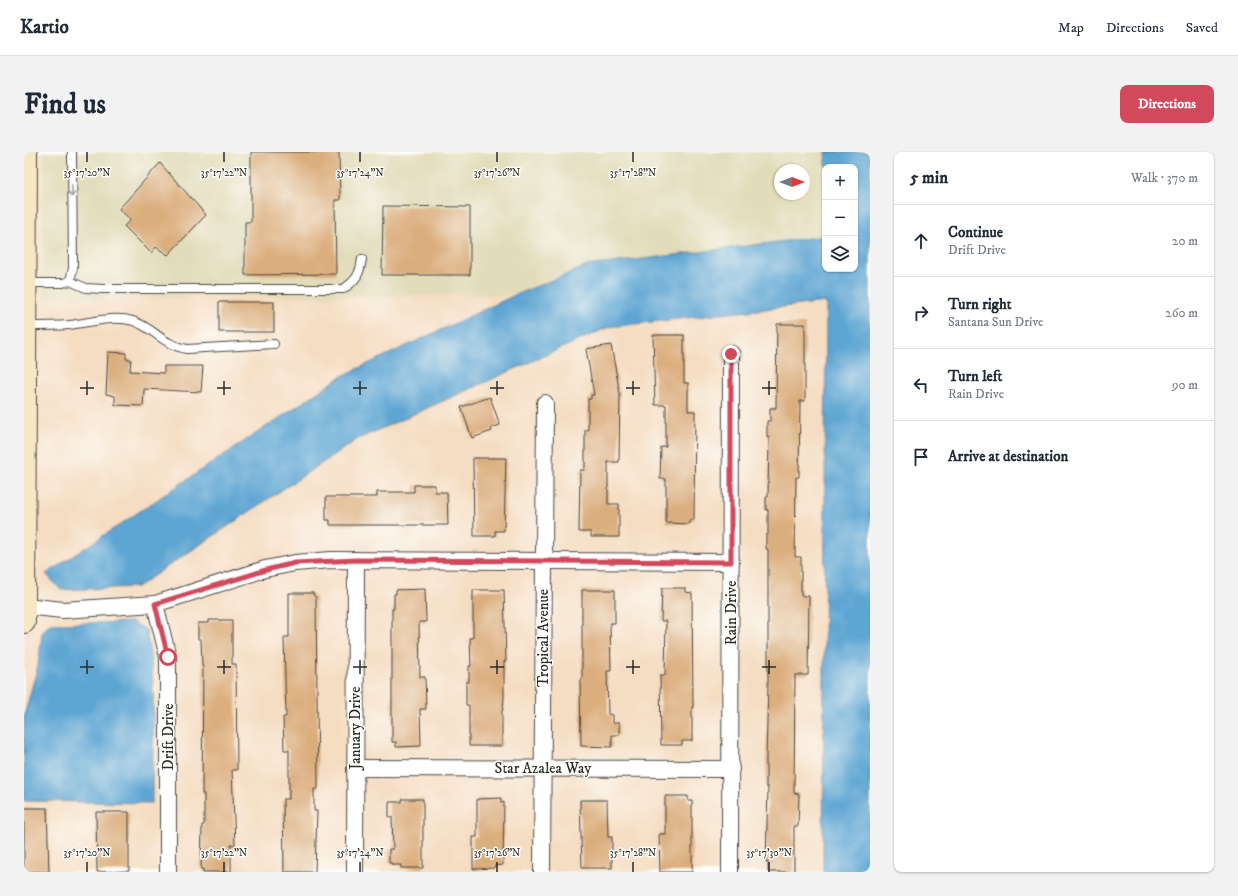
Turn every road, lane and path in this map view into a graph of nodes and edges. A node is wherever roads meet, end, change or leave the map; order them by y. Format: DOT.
graph roads {
  1 [pos="26,152"];
  2 [pos="72,152"];
  3 [pos="362,259"];
  4 [pos="25,274"];
  5 [pos="70,281"];
  6 [pos="25,326"];
  7 [pos="274,344"];
  8 [pos="731,354"];
  9 [pos="545,403"];
  10 [pos="356,560"];
  11 [pos="544,561"];
  12 [pos="731,562"];
  13 [pos="155,604"];
  14 [pos="24,614"];
  15 [pos="355,768"];
  16 [pos="542,768"];
  17 [pos="731,769"];
  18 [pos="168,872"];
  19 [pos="355,872"];
  20 [pos="542,872"];
  21 [pos="730,872"];
  1 -- 4 [label="street"];
  2 -- 5 [label="lane, one-way"];
  3 -- 5 [label="lane"];
  4 -- 5 [label="lane"];
  4 -- 6 [label="street"];
  6 -- 7 [label="lane"];
  6 -- 14 [label="street"];
  8 -- 12 [label="street, Rain Drive"];
  9 -- 11 [label="street, Tropical Avenue"];
  10 -- 11 [label="street"];
  10 -- 13 [label="street"];
  10 -- 15 [label="street, January Drive"];
  11 -- 12 [label="street"];
  11 -- 16 [label="street, Tropical Avenue"];
  12 -- 17 [label="street, Rain Drive"];
  13 -- 14 [label="street"];
  13 -- 18 [label="street, Drift Drive"];
  15 -- 16 [label="street, Star Azalea Way"];
  15 -- 19 [label="street, January Drive"];
  16 -- 17 [label="street, Star Azalea Way"];
  16 -- 20 [label="street, Tropical Avenue"];
  17 -- 21 [label="street, Rain Drive"];
}
